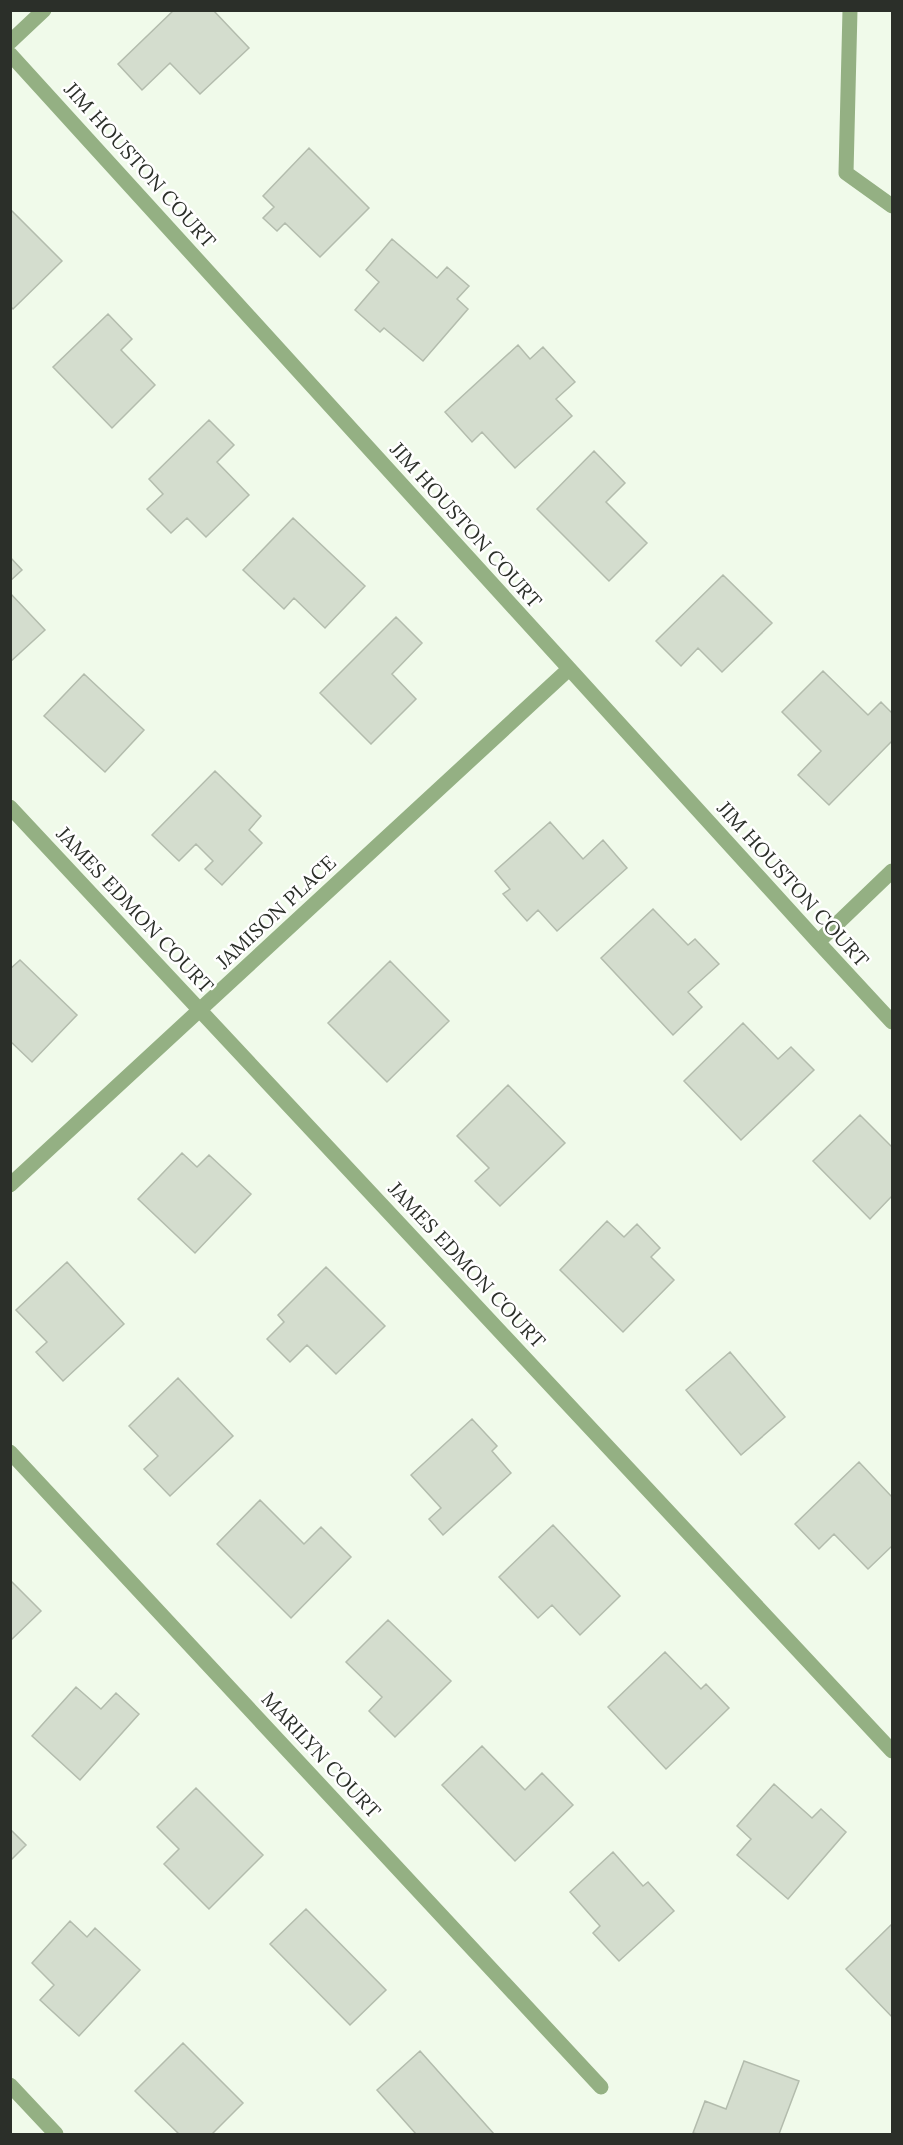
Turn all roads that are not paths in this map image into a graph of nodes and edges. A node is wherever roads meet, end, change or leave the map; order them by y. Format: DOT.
graph roads {
  1 [pos="44,10"];
  2 [pos="850,10"];
  3 [pos="10,42"];
  4 [pos="10,54"];
  5 [pos="892,206"];
  6 [pos="569,669"];
  7 [pos="10,807"];
  8 [pos="892,872"];
  9 [pos="818,942"];
  10 [pos="201,1011"];
  11 [pos="892,1022"];
  12 [pos="10,1185"];
  13 [pos="10,1452"];
  14 [pos="892,1751"];
  15 [pos="10,2085"];
  16 [pos="601,2087"];
  17 [pos="56,2134"];
  1 -- 3 [label="street"];
  2 -- 5 [label="street"];
  4 -- 6 [label="street, JIM HOUSTON COURT"];
  6 -- 9 [label="street, JIM HOUSTON COURT"];
  6 -- 10 [label="street, JAMISON PLACE"];
  7 -- 10 [label="street, JAMES EDMON COURT"];
  8 -- 9 [label="street"];
  9 -- 11 [label="street, JIM HOUSTON COURT"];
  10 -- 12 [label="street, JAMISON PLACE"];
  10 -- 14 [label="street, JAMES EDMON COURT"];
  13 -- 16 [label="street, MARILYN COURT"];
  15 -- 17 [label="street"];
}
